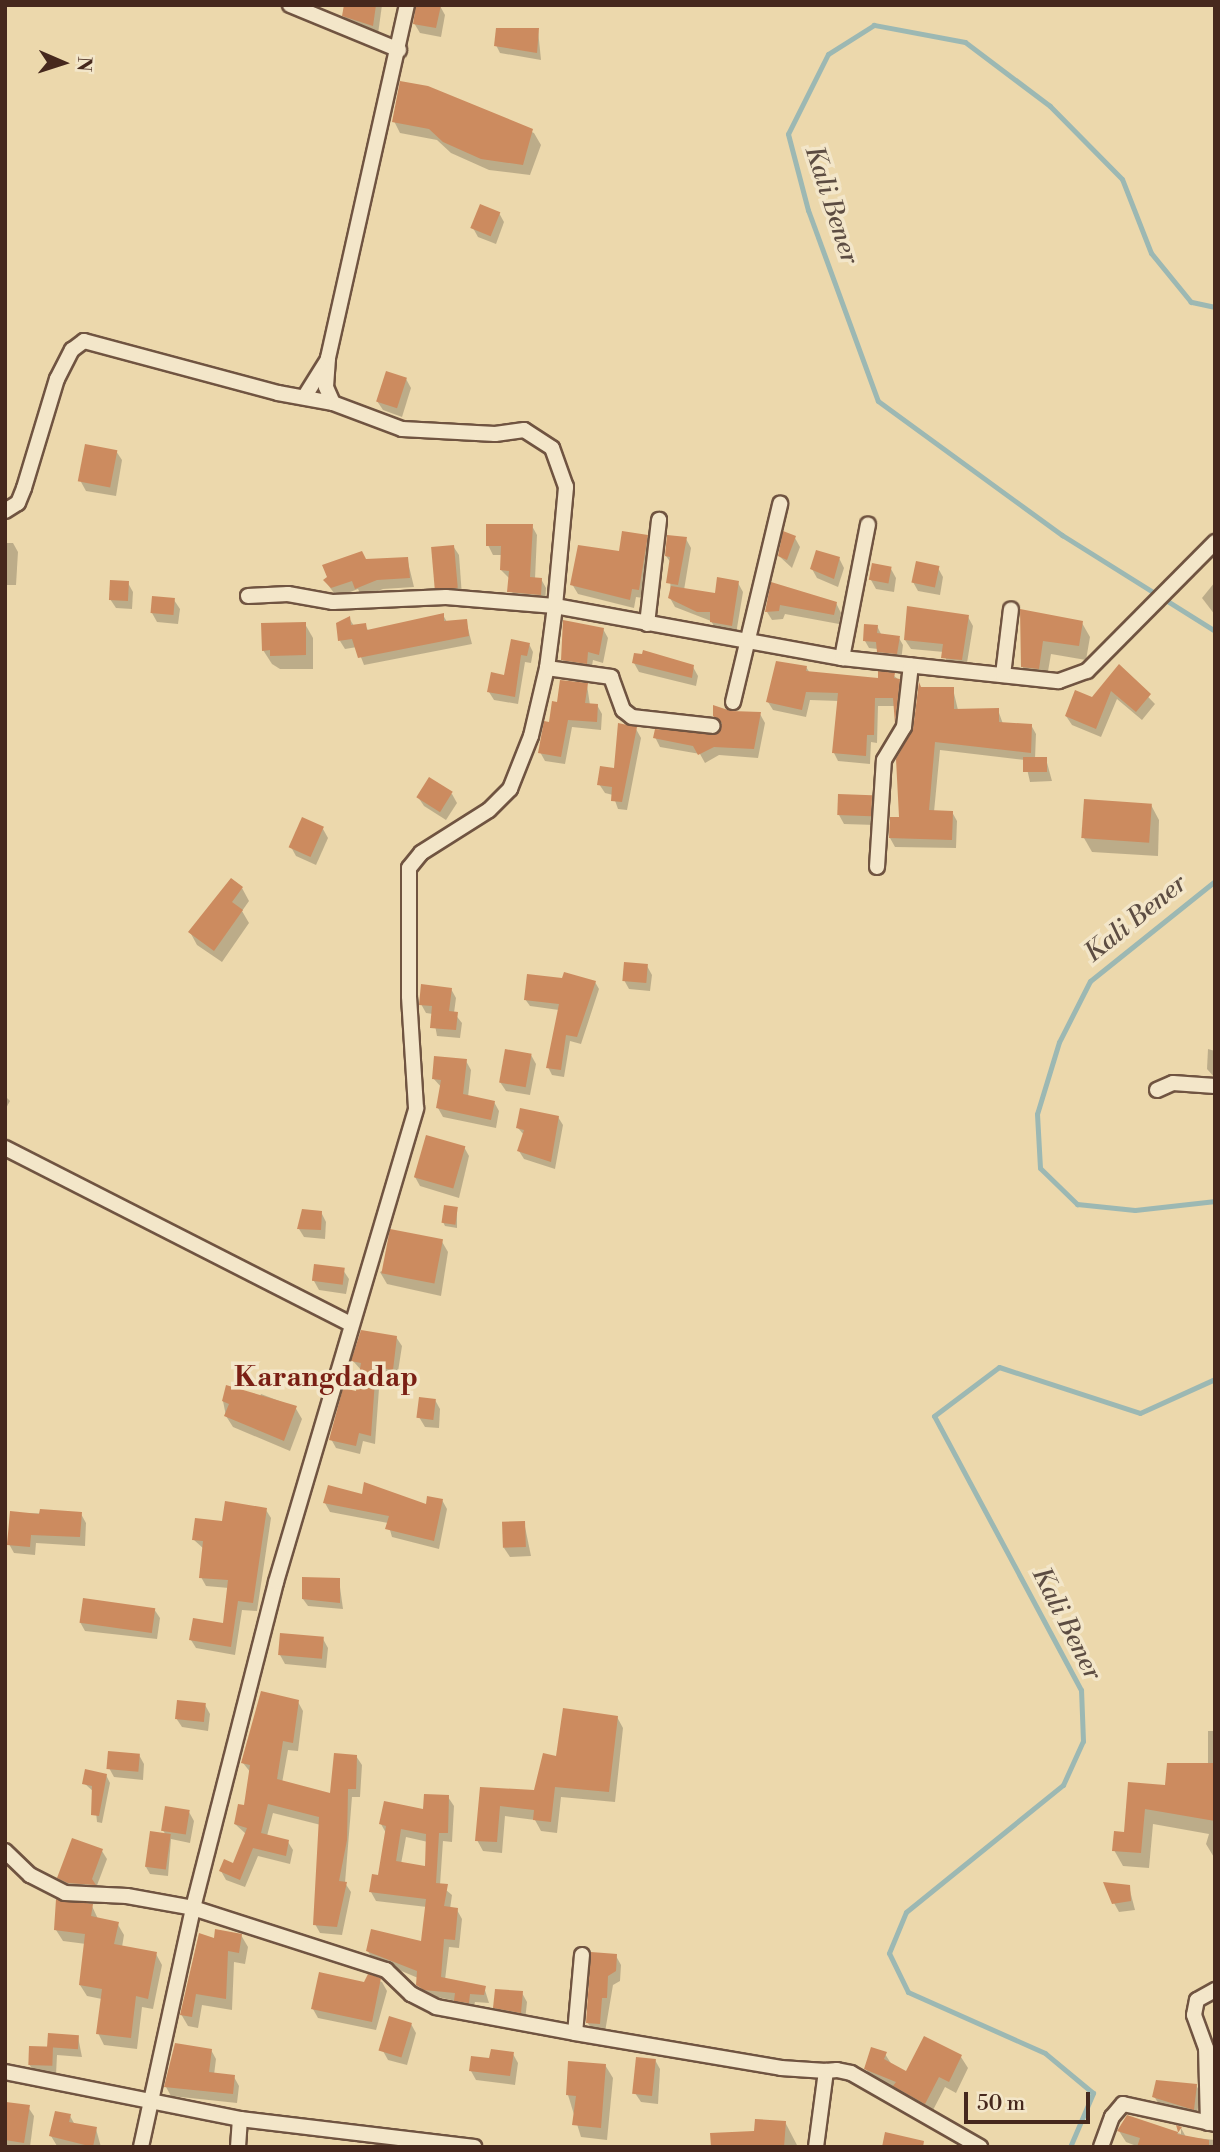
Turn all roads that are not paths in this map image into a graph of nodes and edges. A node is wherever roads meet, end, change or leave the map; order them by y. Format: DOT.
graph roads {
  1 [pos="289,5"];
  2 [pos="407,5"];
  3 [pos="399,50"];
  4 [pos="328,358"];
  5 [pos="305,396"];
  6 [pos="334,403"];
  7 [pos="780,504"];
  8 [pos="5,511"];
  9 [pos="659,520"];
  10 [pos="868,524"];
  11 [pos="1215,542"];
  12 [pos="248,596"];
  13 [pos="555,606"];
  14 [pos="1012,609"];
  15 [pos="647,624"];
  16 [pos="748,641"];
  17 [pos="842,658"];
  18 [pos="911,665"];
  19 [pos="547,668"];
  20 [pos="1003,675"];
  21 [pos="733,702"];
  22 [pos="713,726"];
  23 [pos="877,867"];
  24 [pos="1215,1086"];
  25 [pos="1157,1090"];
  26 [pos="5,1148"];
  27 [pos="351,1324"];
  28 [pos="5,1851"];
  29 [pos="193,1908"];
  30 [pos="582,1955"];
  31 [pos="1215,1990"];
  32 [pos="575,2033"];
  33 [pos="826,2071"];
  34 [pos="5,2072"];
  35 [pos="148,2102"];
  36 [pos="240,2119"];
  37 [pos="1211,2123"];
  38 [pos="141,2147"];
  39 [pos="238,2147"];
  40 [pos="474,2147"];
  41 [pos="816,2147"];
  42 [pos="980,2147"];
  43 [pos="1101,2147"];
  1 -- 3 [label="street"];
  2 -- 3 [label="street"];
  3 -- 4 [label="street"];
  4 -- 5 [label="street"];
  4 -- 6 [label="street"];
  5 -- 6 [label="street"];
  5 -- 8 [label="street"];
  6 -- 13 [label="street"];
  7 -- 16 [label="street"];
  9 -- 15 [label="street"];
  10 -- 17 [label="street"];
  11 -- 20 [label="street"];
  12 -- 13 [label="street"];
  13 -- 15 [label="street"];
  13 -- 19 [label="street"];
  14 -- 20 [label="street"];
  15 -- 16 [label="street"];
  16 -- 17 [label="street"];
  16 -- 21 [label="street"];
  17 -- 18 [label="street"];
  18 -- 20 [label="street"];
  18 -- 23 [label="street"];
  19 -- 22 [label="street"];
  19 -- 27 [label="street"];
  24 -- 25 [label="street"];
  26 -- 27 [label="street"];
  27 -- 29 [label="street"];
  28 -- 29 [label="street"];
  29 -- 32 [label="street"];
  29 -- 35 [label="street"];
  30 -- 32 [label="street"];
  31 -- 37 [label="street"];
  32 -- 33 [label="street"];
  33 -- 41 [label="street"];
  33 -- 42 [label="street"];
  34 -- 35 [label="street"];
  35 -- 36 [label="street"];
  35 -- 38 [label="street"];
  36 -- 39 [label="street"];
  36 -- 40 [label="street"];
  37 -- 43 [label="street"];
}
